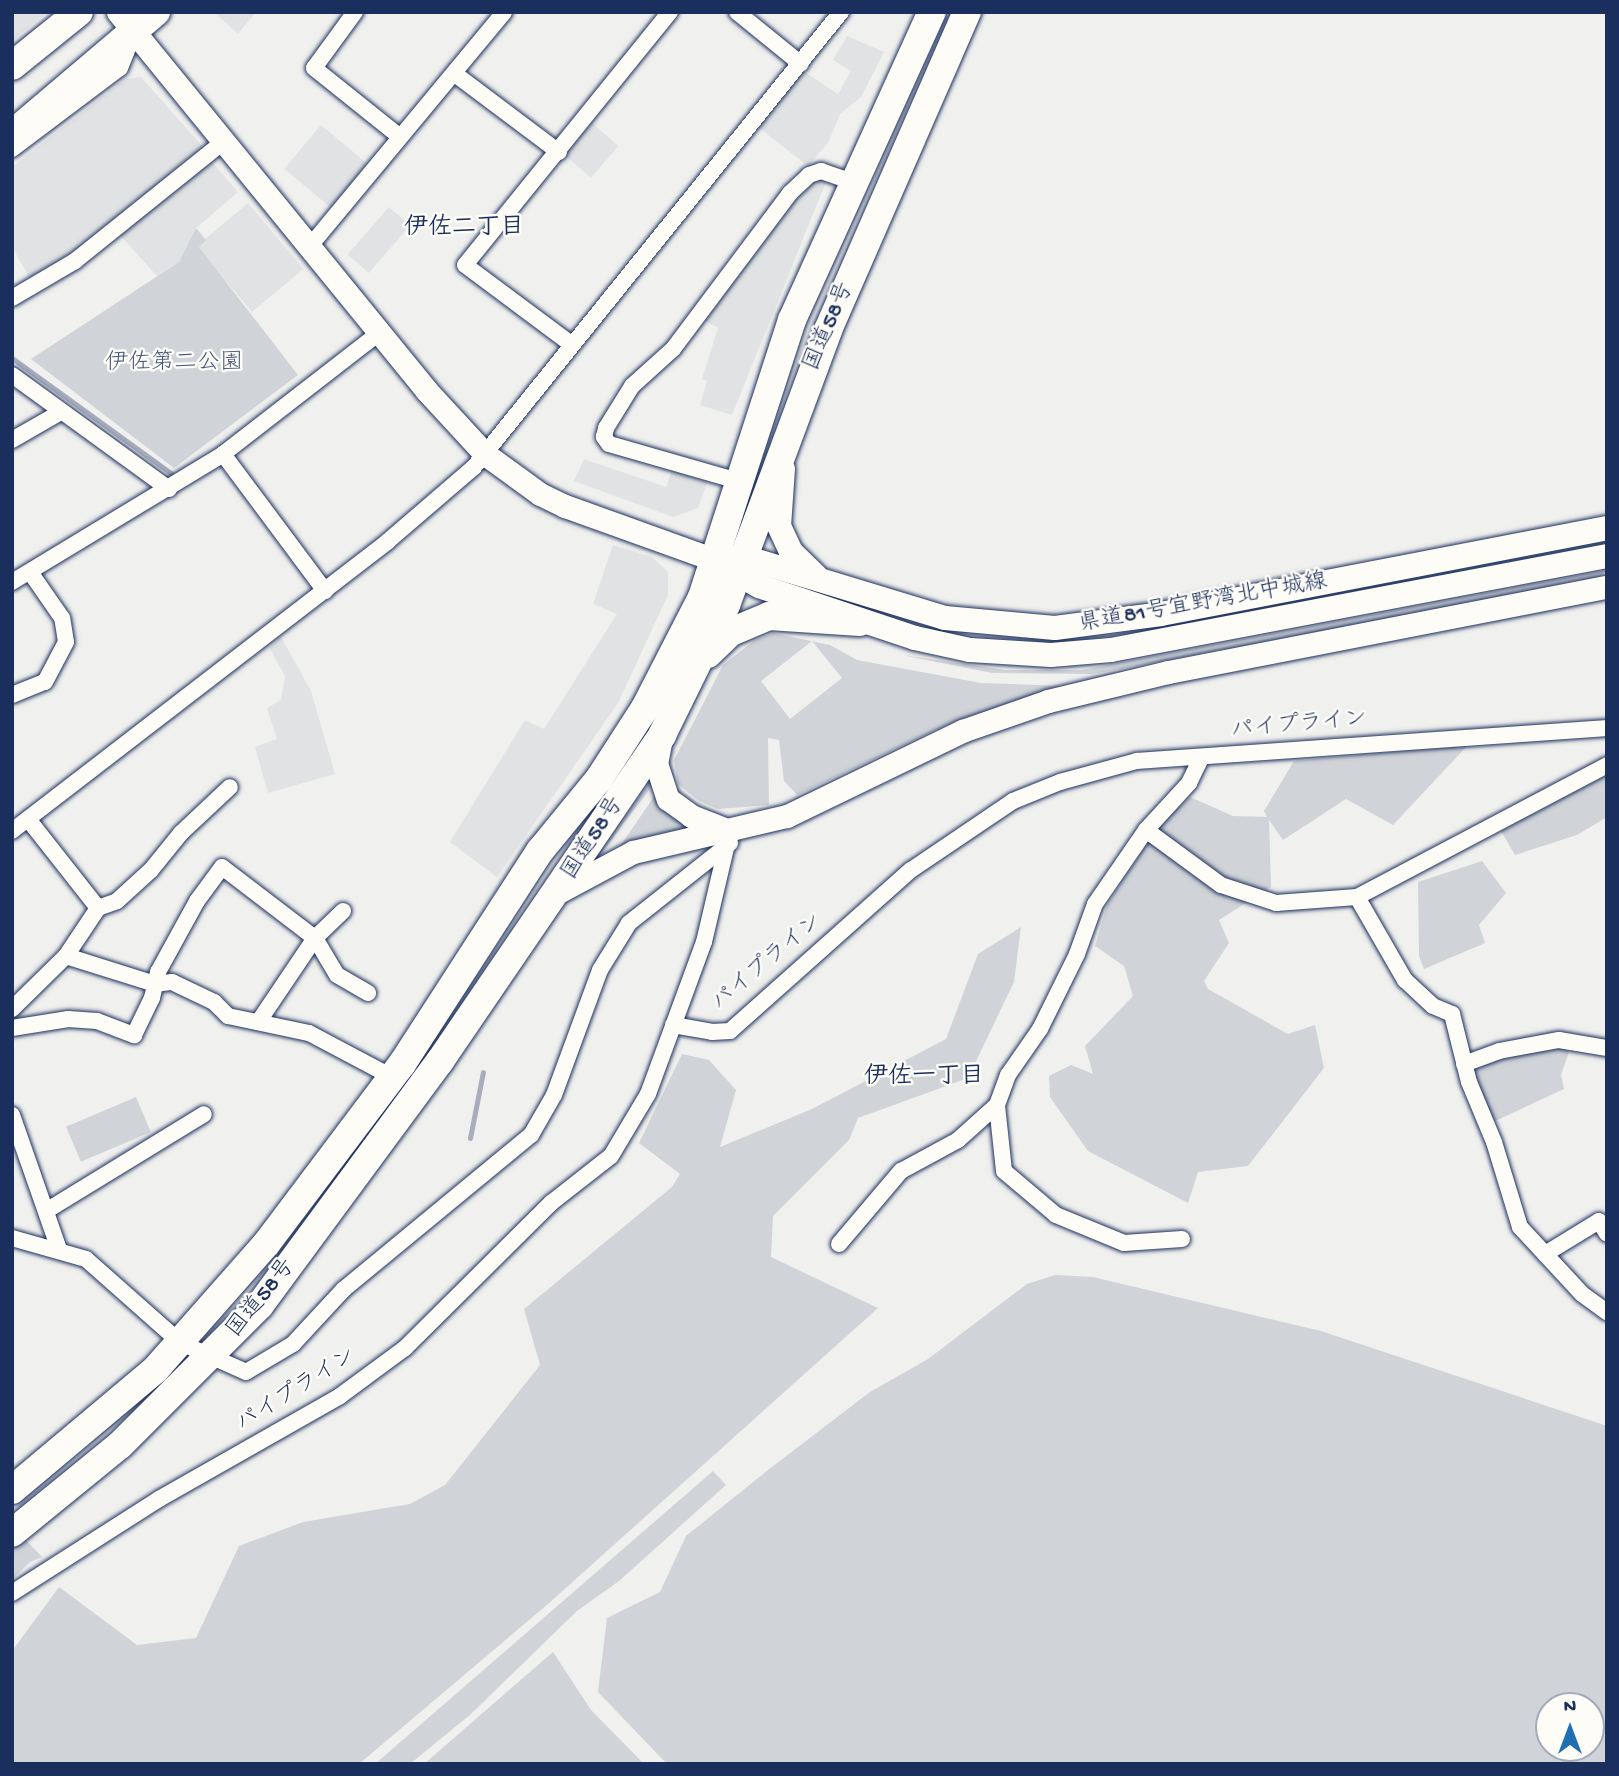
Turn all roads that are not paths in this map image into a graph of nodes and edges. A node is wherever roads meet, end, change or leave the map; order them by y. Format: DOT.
graph roads {
  1 [pos="79,12"];
  2 [pos="156,12"];
  3 [pos="355,12"];
  4 [pos="504,12"];
  5 [pos="670,12"];
  6 [pos="737,12"];
  7 [pos="842,12"];
  8 [pos="932,12"];
  9 [pos="967,12"];
  10 [pos="126,23"];
  11 [pos="801,64"];
  12 [pos="12,66"];
  13 [pos="455,74"];
  14 [pos="12,134"];
  15 [pos="400,137"];
  16 [pos="223,142"];
  17 [pos="12,149"];
  18 [pos="559,152"];
  19 [pos="855,183"];
  20 [pos="310,246"];
  21 [pos="12,298"];
  22 [pos="379,333"];
  23 [pos="571,344"];
  24 [pos="12,375"];
  25 [pos="59,413"];
  26 [pos="785,436"];
  27 [pos="12,440"];
  28 [pos="223,454"];
  29 [pos="485,454"];
  30 [pos="738,481"];
  31 [pos="169,489"];
  32 [pos="1607,528"];
  33 [pos="1607,556"];
  34 [pos="715,560"];
  35 [pos="741,567"];
  36 [pos="30,572"];
  37 [pos="12,582"];
  38 [pos="822,582"];
  39 [pos="1607,587"];
  40 [pos="325,591"];
  41 [pos="860,622"];
  42 [pos="703,657"];
  43 [pos="12,695"];
  44 [pos="1607,727"];
  45 [pos="662,735"];
  46 [pos="1201,758"];
  47 [pos="1607,765"];
  48 [pos="230,787"];
  49 [pos="28,819"];
  50 [pos="1146,830"];
  51 [pos="12,831"];
  52 [pos="730,837"];
  53 [pos="560,891"];
  54 [pos="1357,897"];
  55 [pos="98,908"];
  56 [pos="343,911"];
  57 [pos="315,939"];
  58 [pos="66,956"];
  59 [pos="155,984"];
  60 [pos="368,993"];
  61 [pos="12,1009"];
  62 [pos="259,1021"];
  63 [pos="673,1025"];
  64 [pos="12,1028"];
  65 [pos="1607,1048"];
  66 [pos="1464,1064"];
  67 [pos="392,1077"];
  68 [pos="998,1105"];
  69 [pos="204,1114"];
  70 [pos="12,1115"];
  71 [pos="46,1211"];
  72 [pos="1607,1234"];
  73 [pos="12,1238"];
  74 [pos="1182,1240"];
  75 [pos="839,1244"];
  76 [pos="59,1249"];
  77 [pos="1545,1254"];
  78 [pos="1607,1312"];
  79 [pos="181,1343"];
  80 [pos="213,1356"];
  81 [pos="12,1490"];
  82 [pos="12,1533"];
  83 [pos="12,1592"];
  1 -- 12 [label="highway"];
  2 -- 10 [label="highway"];
  3 -- 15 [label="street"];
  4 -- 13 [label="street"];
  5 -- 18 [label="street"];
  6 -- 11 [label="street"];
  7 -- 11 [label="street"];
  8 -- 19 [label="highway, 国道58号"];
  9 -- 26 [label="highway, 国道58号"];
  10 -- 14 [label="highway"];
  10 -- 16 [label="street"];
  10 -- 17 [label="street"];
  11 -- 23 [label="street"];
  13 -- 15 [label="street"];
  13 -- 18 [label="street"];
  15 -- 20 [label="street"];
  16 -- 20 [label="street"];
  16 -- 21 [label="street"];
  18 -- 23 [label="street"];
  19 -- 30 [label="highway, 国道58号"];
  19 -- 30 [label="street"];
  20 -- 22 [label="street"];
  22 -- 28 [label="street"];
  22 -- 29 [label="street"];
  23 -- 29 [label="street"];
  24 -- 25 [label="street"];
  25 -- 27 [label="street"];
  25 -- 31 [label="street"];
  26 -- 35 [label="highway, 国道58号"];
  26 -- 38 [label="main road"];
  28 -- 31 [label="street"];
  28 -- 40 [label="street"];
  29 -- 34 [label="street"];
  29 -- 40 [label="street"];
  30 -- 34 [label="highway, 国道58号"];
  31 -- 36 [label="street"];
  32 -- 38 [label="main road, 県道81号宜野湾北中城線"];
  33 -- 41 [label="main road, 県道81号宜野湾北中城線"];
  34 -- 35 [label="main road, 県道81号宜野湾北中城線"];
  34 -- 67 [label="highway, 国道58号"];
  35 -- 38 [label="main road, 県道81号宜野湾北中城線"];
  35 -- 41 [label="main road, 県道81号宜野湾北中城線"];
  35 -- 42 [label="highway, 国道58号"];
  36 -- 37 [label="street"];
  36 -- 43 [label="street"];
  39 -- 52 [label="street"];
  40 -- 49 [label="street"];
  41 -- 42 [label="highway"];
  42 -- 45 [label="highway, 国道58号"];
  44 -- 46 [label="street, パイプライン"];
  45 -- 52 [label="street"];
  45 -- 53 [label="highway, 国道58号"];
  46 -- 50 [label="street"];
  46 -- 63 [label="street, パイプライン"];
  47 -- 54 [label="street"];
  48 -- 55 [label="street"];
  49 -- 51 [label="street"];
  49 -- 55 [label="street"];
  50 -- 54 [label="street"];
  50 -- 68 [label="street"];
  52 -- 53 [label="street"];
  52 -- 63 [label="street"];
  52 -- 80 [label="street"];
  53 -- 80 [label="highway, 国道58号"];
  54 -- 66 [label="street"];
  55 -- 58 [label="street"];
  56 -- 57 [label="street"];
  57 -- 59 [label="street"];
  57 -- 60 [label="street"];
  57 -- 62 [label="street"];
  58 -- 59 [label="street"];
  58 -- 61 [label="street"];
  59 -- 62 [label="street"];
  59 -- 64 [label="street"];
  62 -- 67 [label="street"];
  63 -- 83 [label="street, パイプライン"];
  65 -- 66 [label="street"];
  66 -- 77 [label="street"];
  67 -- 79 [label="highway, 国道58号"];
  68 -- 74 [label="street"];
  68 -- 75 [label="street"];
  69 -- 71 [label="street"];
  70 -- 71 [label="street"];
  71 -- 76 [label="street"];
  72 -- 77 [label="street"];
  73 -- 76 [label="street"];
  76 -- 79 [label="street"];
  77 -- 78 [label="street"];
  79 -- 80 [label="street"];
  79 -- 81 [label="highway, 国道58号"];
  80 -- 82 [label="highway, 国道58号"];
}
